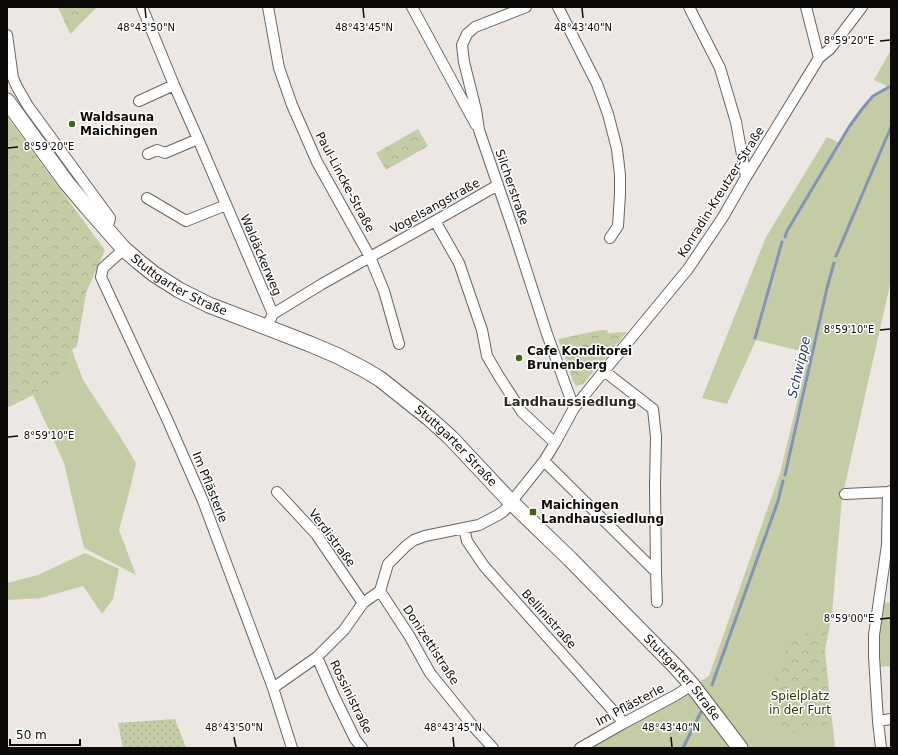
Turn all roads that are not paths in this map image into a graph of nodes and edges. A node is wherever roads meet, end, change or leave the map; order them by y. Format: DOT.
graph roads {
  1 [pos="142,7"];
  2 [pos="268,7"];
  3 [pos="412,7"];
  4 [pos="526,7"];
  5 [pos="558,7"];
  6 [pos="689,7"];
  7 [pos="806,7"];
  8 [pos="862,7"];
  9 [pos="7,35"];
  10 [pos="819,58"];
  11 [pos="174,85"];
  12 [pos="7,101"];
  13 [pos="139,101"];
  14 [pos="479,130"];
  15 [pos="198,139"];
  16 [pos="148,154"];
  17 [pos="746,177"];
  18 [pos="498,185"];
  19 [pos="148,198"];
  20 [pos="226,205"];
  21 [pos="435,222"];
  22 [pos="107,230"];
  23 [pos="610,238"];
  24 [pos="124,249"];
  25 [pos="370,257"];
  26 [pos="270,321"];
  27 [pos="399,344"];
  28 [pos="604,371"];
  29 [pos="574,408"];
  30 [pos="555,443"];
  31 [pos="544,461"];
  32 [pos="277,492"];
  33 [pos="890,492"];
  34 [pos="845,494"];
  35 [pos="511,502"];
  36 [pos="464,528"];
  37 [pos="656,572"];
  38 [pos="380,591"];
  39 [pos="657,602"];
  40 [pos="363,603"];
  41 [pos="317,657"];
  42 [pos="692,685"];
  43 [pos="273,688"];
  44 [pos="891,719"];
  45 [pos="878,721"];
  46 [pos="624,723"];
  47 [pos="292,748"];
  48 [pos="362,748"];
  49 [pos="493,748"];
  50 [pos="580,748"];
  51 [pos="740,748"];
  52 [pos="881,748"];
  1 -- 11 [label="street, Waldäckerweg"];
  2 -- 25 [label="street, Paul-Lincke-Straße"];
  3 -- 14 [label="street"];
  4 -- 14 [label="street, Silcherstraße"];
  5 -- 23 [label="street"];
  6 -- 17 [label="street"];
  7 -- 10 [label="street"];
  8 -- 10 [label="street, Konradin-Kreutzer-Straße"];
  9 -- 22 [label="street"];
  10 -- 17 [label="street, Konradin-Kreutzer-Straße"];
  11 -- 13 [label="street"];
  11 -- 15 [label="street, Waldäckerweg"];
  12 -- 22 [label="main road, Stuttgarter Straße"];
  14 -- 18 [label="street, Silcherstraße"];
  15 -- 16 [label="street"];
  15 -- 20 [label="street, Waldäckerweg"];
  17 -- 28 [label="street, Konradin-Kreutzer-Straße"];
  18 -- 21 [label="street, Vogelsangstraße"];
  18 -- 29 [label="street, Silcherstraße"];
  19 -- 20 [label="street, Waldäckerweg"];
  20 -- 26 [label="street, Waldäckerweg"];
  21 -- 25 [label="street, Vogelsangstraße"];
  21 -- 30 [label="street"];
  22 -- 24 [label="main road, Stuttgarter Straße"];
  24 -- 26 [label="main road, Stuttgarter Straße"];
  24 -- 43 [label="street, Im Pflästerle"];
  25 -- 26 [label="street, Vogelsangstraße"];
  25 -- 27 [label="street, Paul-Lincke-Straße"];
  26 -- 35 [label="main road, Stuttgarter Straße"];
  28 -- 29 [label="street, Konradin-Kreutzer-Straße"];
  28 -- 37 [label="street"];
  29 -- 30 [label="street, Konradin-Kreutzer-Straße"];
  30 -- 31 [label="street, Konradin-Kreutzer-Straße"];
  31 -- 35 [label="street, Konradin-Kreutzer-Straße"];
  31 -- 37 [label="street"];
  32 -- 40 [label="street, Verdistraße"];
  33 -- 34 [label="street"];
  33 -- 45 [label="street"];
  35 -- 36 [label="street"];
  35 -- 42 [label="main road, Stuttgarter Straße"];
  36 -- 38 [label="street"];
  36 -- 46 [label="street, Bellinistraße"];
  37 -- 39 [label="street"];
  38 -- 40 [label="street"];
  38 -- 49 [label="street, Donizettistraße"];
  40 -- 41 [label="street"];
  41 -- 43 [label="street"];
  41 -- 48 [label="street, Rossinistraße"];
  42 -- 46 [label="street, Im Pflästerle"];
  42 -- 51 [label="main road, Stuttgarter Straße"];
  43 -- 47 [label="street, Im Pflästerle"];
  44 -- 45 [label="street"];
  45 -- 52 [label="street"];
  46 -- 50 [label="street, Im Pflästerle"];
}
